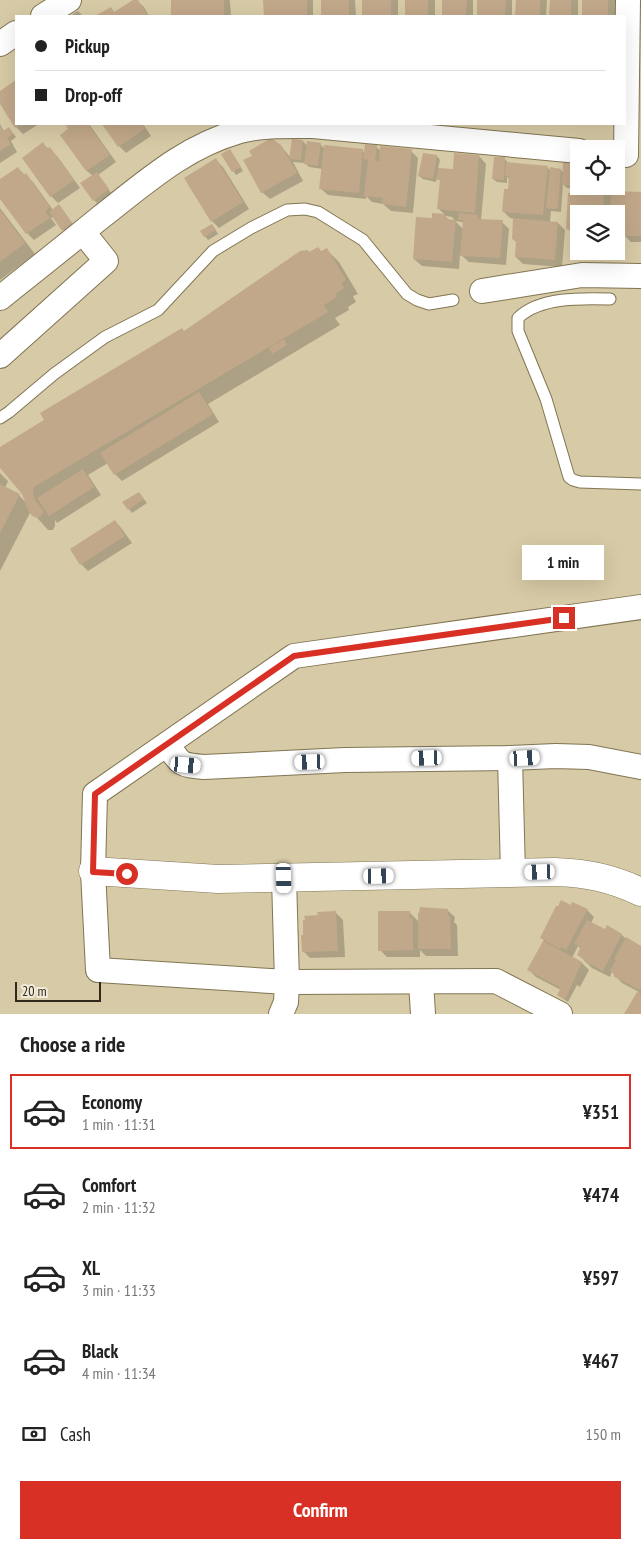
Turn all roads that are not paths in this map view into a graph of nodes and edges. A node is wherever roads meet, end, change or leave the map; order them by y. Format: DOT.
graph roads {
  1 [pos="69,0"];
  2 [pos="628,0"];
  3 [pos="46,15"];
  4 [pos="15,35"];
  5 [pos="0,44"];
  6 [pos="570,150"];
  7 [pos="628,155"];
  8 [pos="83,232"];
  9 [pos="641,276"];
  10 [pos="482,291"];
  11 [pos="0,298"];
  12 [pos="610,299"];
  13 [pos="453,300"];
  14 [pos="0,356"];
  15 [pos="0,418"];
  16 [pos="641,484"];
  17 [pos="641,607"];
  18 [pos="168,744"];
  19 [pos="510,758"];
  20 [pos="641,766"];
  21 [pos="93,872"];
  22 [pos="513,873"];
  23 [pos="284,878"];
  24 [pos="641,892"];
  25 [pos="287,982"];
  26 [pos="421,982"];
  27 [pos="281,1014"];
  28 [pos="423,1014"];
  29 [pos="560,1014"];
  1 -- 3 [label="street"];
  2 -- 7 [label="street"];
  4 -- 5 [label="street"];
  6 -- 8 [label="street"];
  8 -- 11 [label="street"];
  8 -- 14 [label="street"];
  9 -- 10 [label="street"];
  12 -- 16 [label="lane"];
  13 -- 15 [label="lane"];
  17 -- 18 [label="street"];
  18 -- 19 [label="street"];
  18 -- 21 [label="street"];
  19 -- 20 [label="street"];
  19 -- 22 [label="street"];
  21 -- 23 [label="street"];
  21 -- 25 [label="street"];
  22 -- 23 [label="street"];
  22 -- 24 [label="street"];
  23 -- 25 [label="street"];
  25 -- 26 [label="street"];
  25 -- 27 [label="street"];
  26 -- 28 [label="street"];
  26 -- 29 [label="street"];
}
